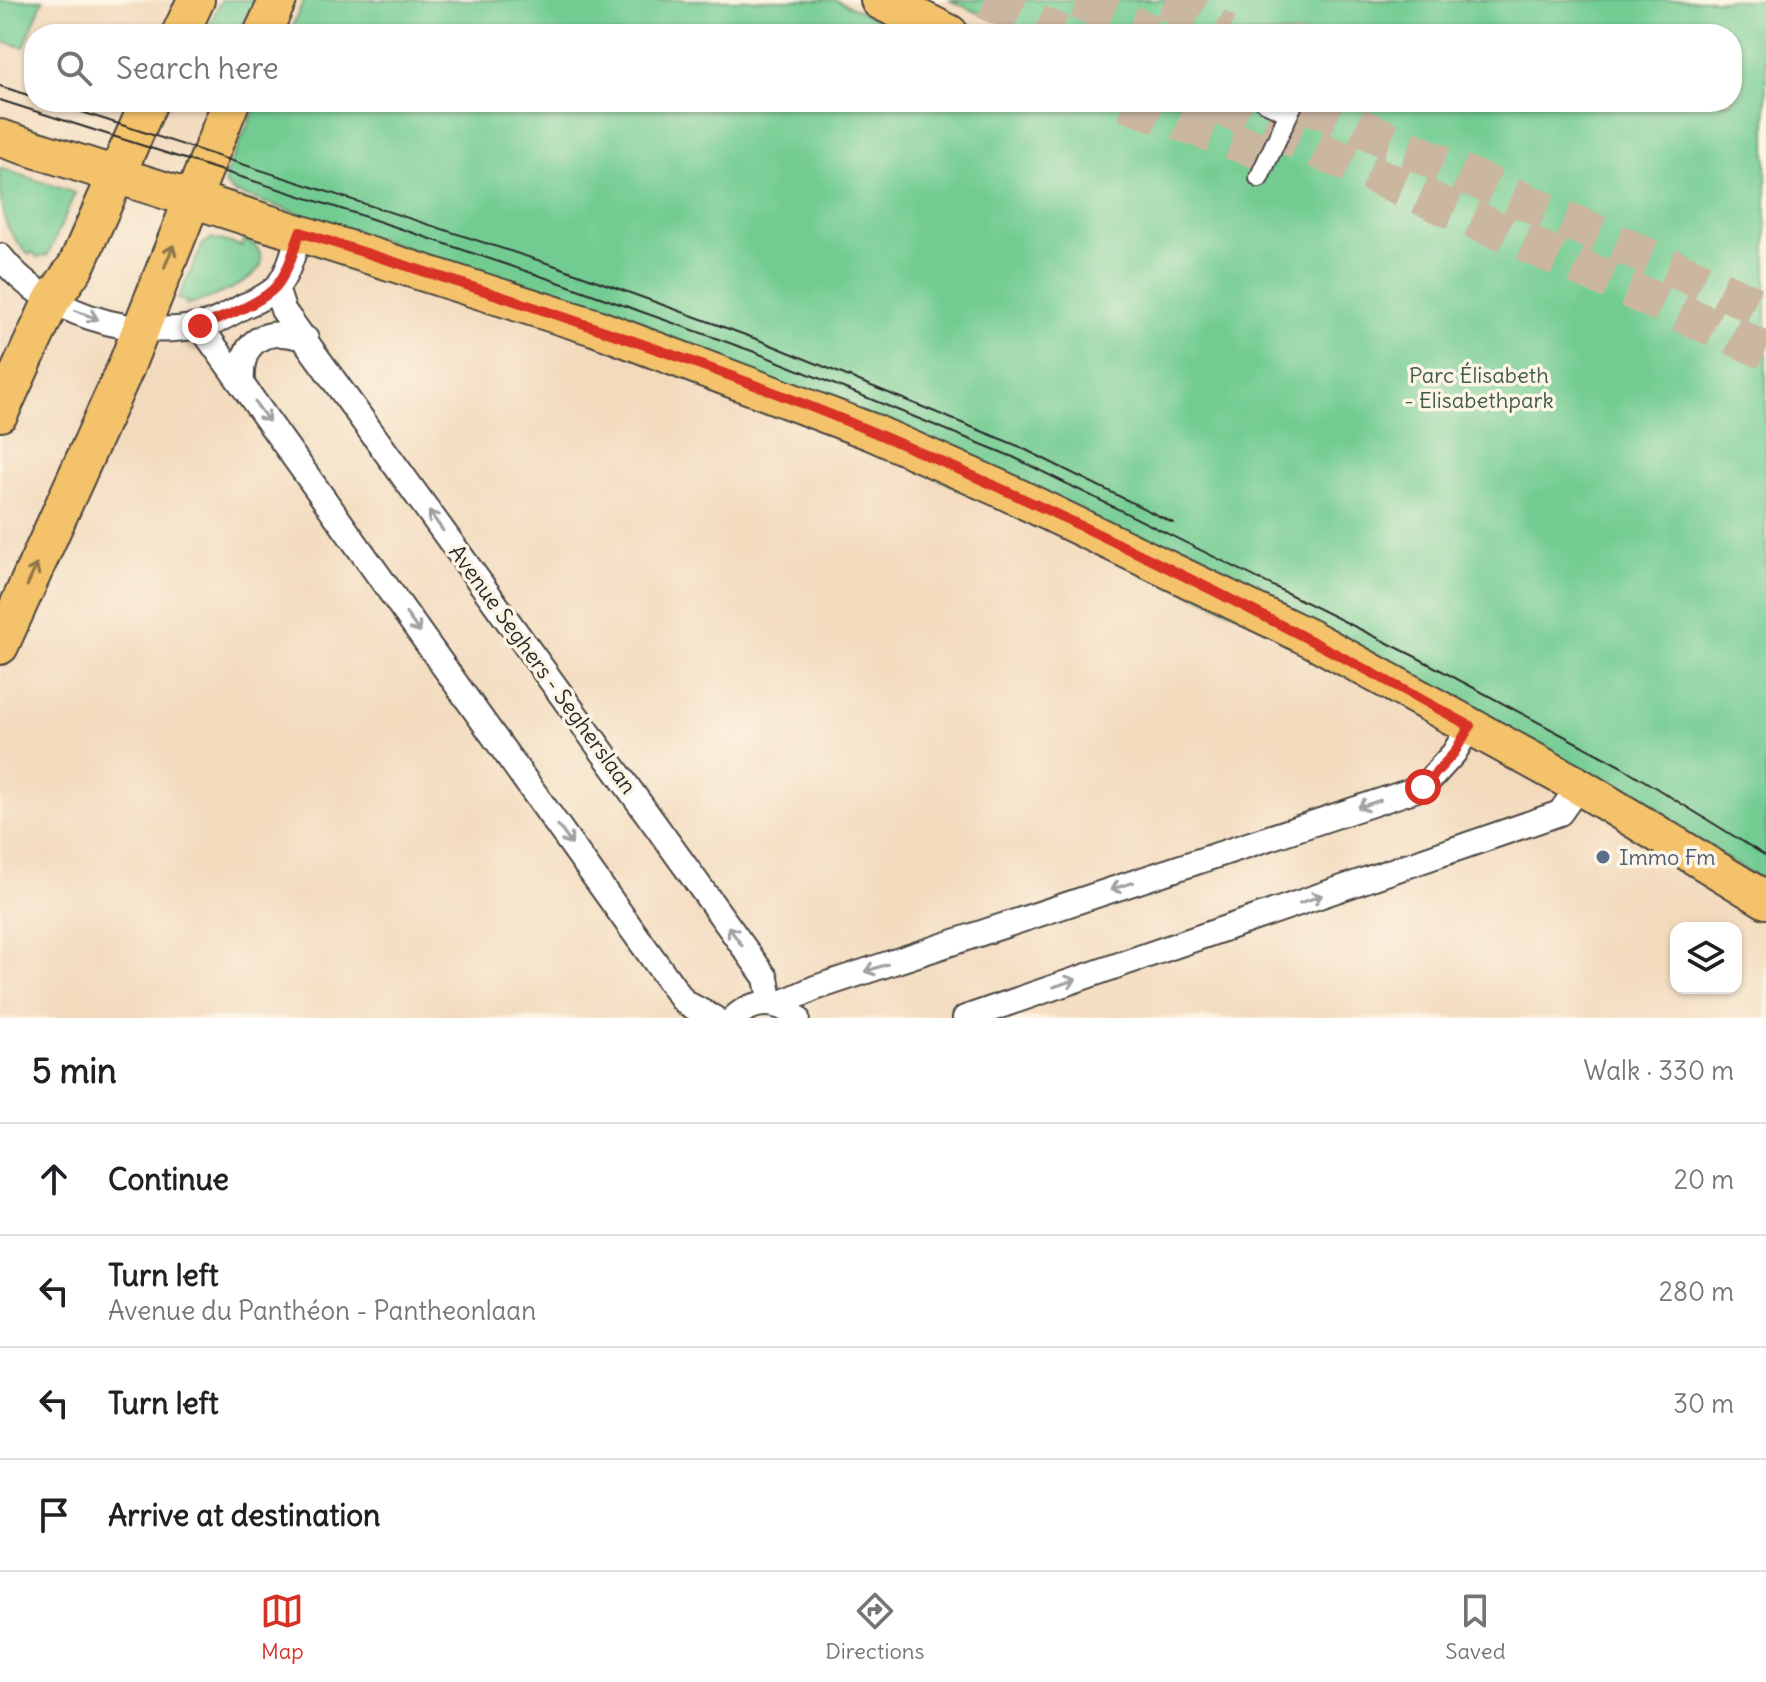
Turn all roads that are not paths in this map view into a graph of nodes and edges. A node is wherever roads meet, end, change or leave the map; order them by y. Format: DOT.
graph roads {
  1 [pos="196,0"];
  2 [pos="278,0"];
  3 [pos="880,0"];
  4 [pos="185,24"];
  5 [pos="267,24"];
  6 [pos="929,24"];
  7 [pos="144,112"];
  8 [pos="227,112"];
  9 [pos="1290,112"];
  10 [pos="0,138"];
  11 [pos="116,174"];
  12 [pos="1259,178"];
  13 [pos="192,198"];
  14 [pos="300,232"];
  15 [pos="0,256"];
  16 [pos="276,288"];
  17 [pos="52,300"];
  18 [pos="200,326"];
  19 [pos="139,329"];
  20 [pos="306,339"];
  21 [pos="242,384"];
  22 [pos="0,413"];
  23 [pos="0,646"];
  24 [pos="1470,726"];
  25 [pos="1579,786"];
  26 [pos="1766,900"];
  27 [pos="782,1009"];
  28 [pos="714,1018"];
  29 [pos="734,1018"];
  30 [pos="965,1018"];
  1 -- 4 [label="main road"];
  2 -- 5 [label="main road"];
  3 -- 6 [label="highway"];
  7 -- 11 [label="main road"];
  8 -- 13 [label="main road"];
  9 -- 12 [label="street"];
  10 -- 11 [label="main road"];
  11 -- 13 [label="main road"];
  11 -- 17 [label="main road"];
  13 -- 14 [label="main road"];
  19 -- 13 [label="main road, one-way"];
  14 -- 16 [label="street"];
  14 -- 24 [label="main road"];
  15 -- 17 [label="street"];
  16 -- 18 [label="street"];
  16 -- 20 [label="street, Avenue Seghers - Segherslaan"];
  17 -- 19 [label="street, one-way"];
  17 -- 22 [label="main road"];
  18 -- 19 [label="street"];
  18 -- 21 [label="street"];
  23 -- 19 [label="main road, one-way"];
  20 -- 21 [label="street"];
  27 -- 20 [label="street, Avenue Seghers - Segherslaan, one-way"];
  21 -- 28 [label="street, one-way"];
  24 -- 25 [label="main road"];
  24 -- 27 [label="street, one-way"];
  25 -- 26 [label="main road"];
  30 -- 25 [label="street, one-way"];
  27 -- 29 [label="street"];
}
